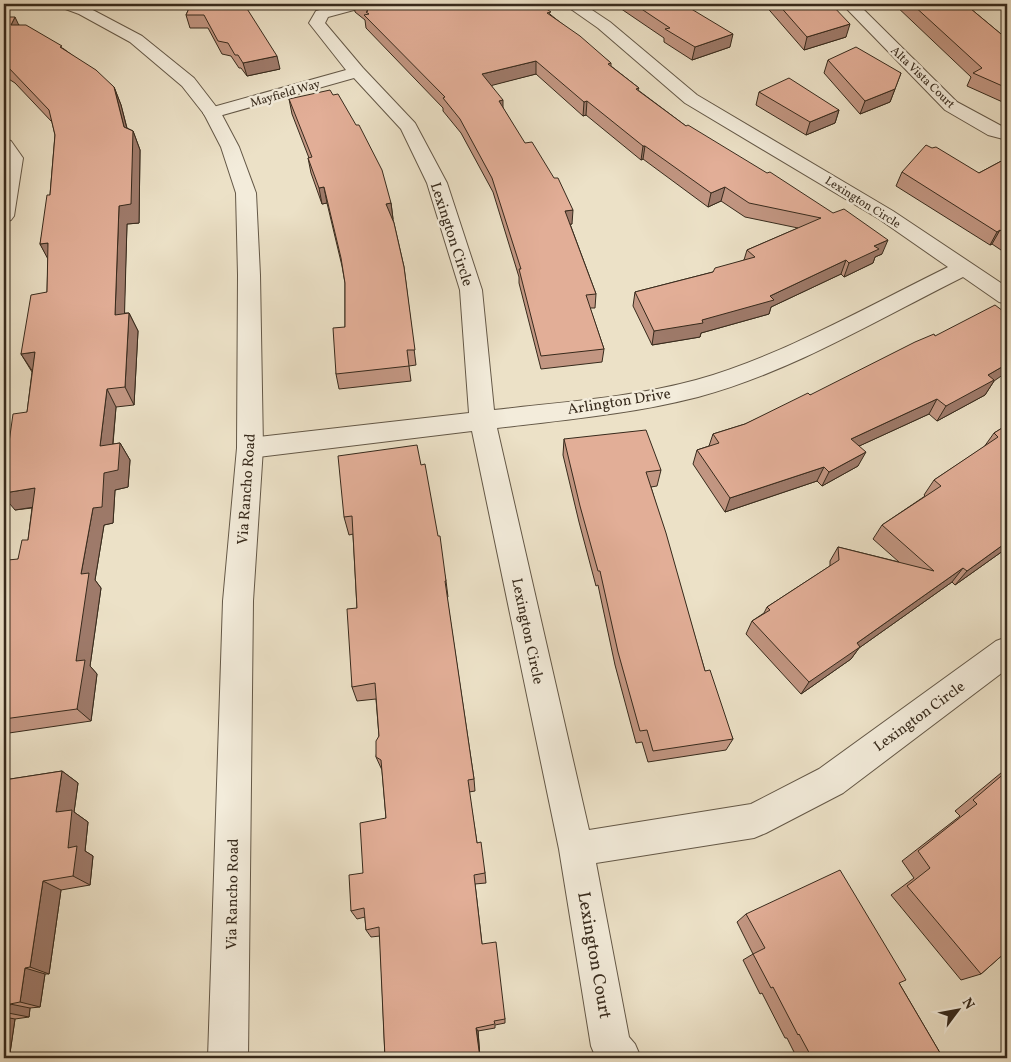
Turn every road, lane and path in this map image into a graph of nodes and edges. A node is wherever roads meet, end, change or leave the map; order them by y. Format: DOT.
graph roads {
  1 [pos="65,4"];
  2 [pos="360,4"];
  3 [pos="573,4"];
  4 [pos="850,4"];
  5 [pos="357,72"];
  6 [pos="212,113"];
  7 [pos="1007,135"];
  8 [pos="4,145"];
  9 [pos="4,216"];
  10 [pos="964,268"];
  11 [pos="1007,297"];
  12 [pos="482,419"];
  13 [pos="250,448"];
  14 [pos="1007,651"];
  15 [pos="576,849"];
  16 [pos="228,1058"];
  17 [pos="621,1058"];
  1 -- 6 [label="street, Via Rancho Road"];
  2 -- 5 [label="street, Lexington Circle"];
  3 -- 10 [label="street, Lexington Circle"];
  4 -- 7 [label="street, Alta Vista Court"];
  5 -- 6 [label="street, Mayfield Way"];
  5 -- 12 [label="street, Lexington Circle"];
  6 -- 13 [label="street, Via Rancho Road"];
  8 -- 9 [label="street"];
  10 -- 11 [label="street, Lexington Circle"];
  10 -- 12 [label="street, Arlington Drive"];
  12 -- 13 [label="street, Arlington Drive"];
  12 -- 15 [label="street, Lexington Circle"];
  13 -- 16 [label="street, Via Rancho Road"];
  14 -- 15 [label="street, Lexington Circle"];
  15 -- 17 [label="street, Lexington Court"];
}
